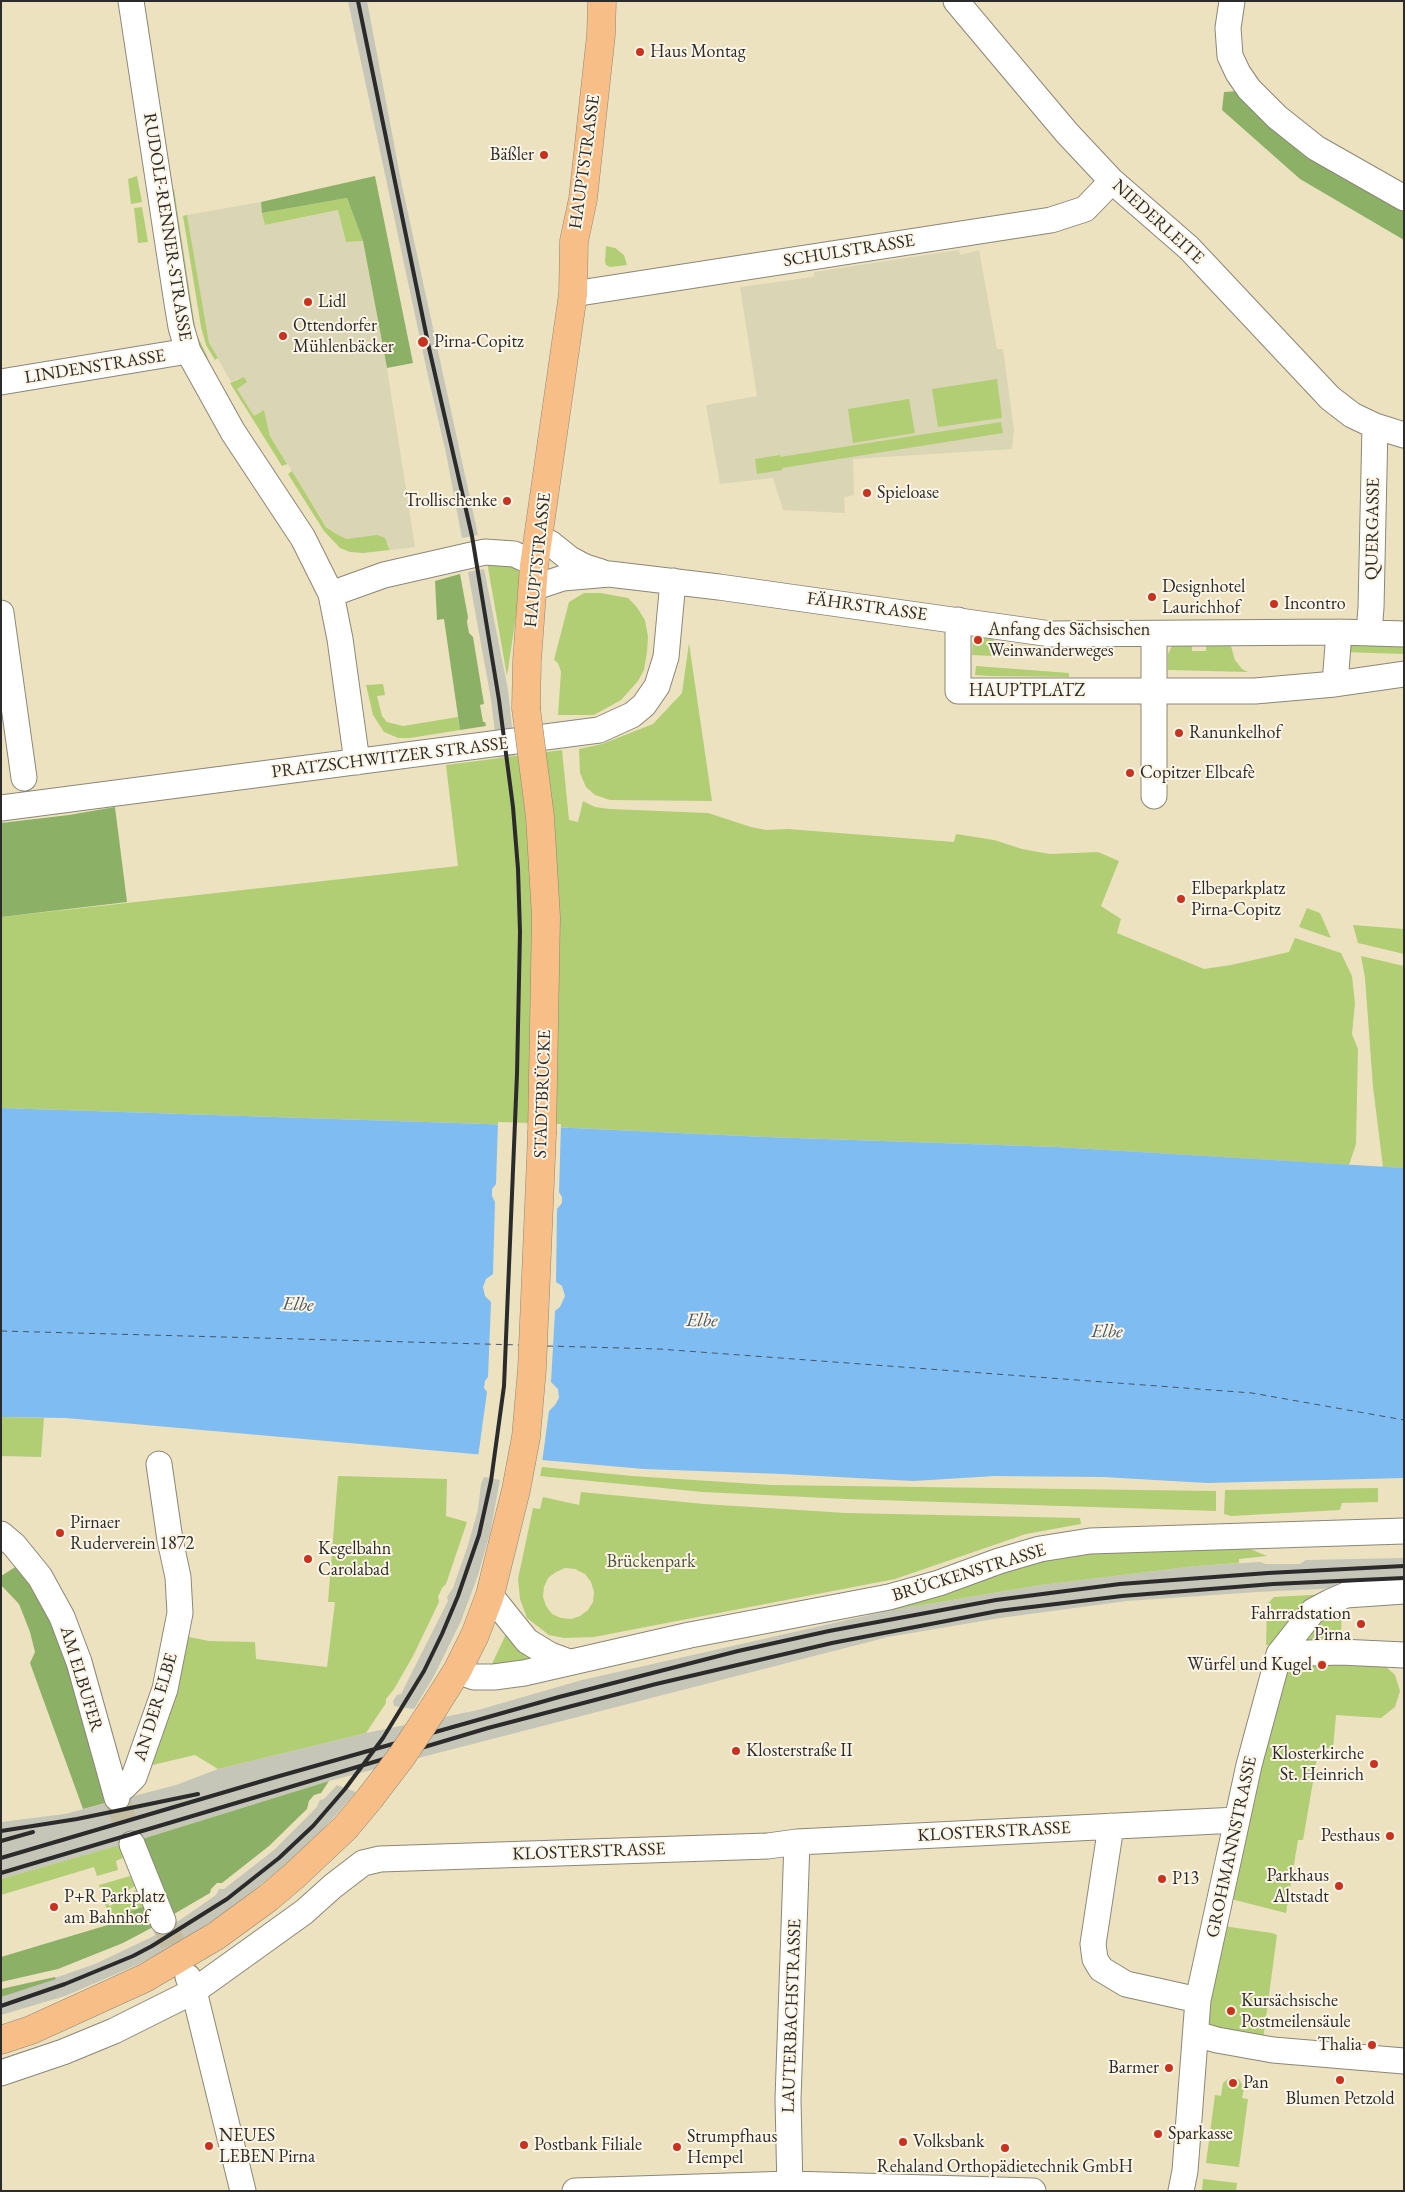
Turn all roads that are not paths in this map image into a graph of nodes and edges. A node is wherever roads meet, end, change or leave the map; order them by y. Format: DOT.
graph roads {
  1 [pos="132,1"];
  2 [pos="602,1"];
  3 [pos="956,1"];
  4 [pos="1232,1"];
  5 [pos="1112,181"];
  6 [pos="1404,198"];
  7 [pos="573,294"];
  8 [pos="188,351"];
  9 [pos="1,382"];
  10 [pos="556,412"];
  11 [pos="1375,426"];
  12 [pos="1404,435"];
  13 [pos="550,543"];
  14 [pos="606,574"];
  15 [pos="538,576"];
  16 [pos="673,581"];
  17 [pos="331,594"];
  18 [pos="1,613"];
  19 [pos="958,620"];
  20 [pos="1339,632"];
  21 [pos="1369,632"];
  22 [pos="1154,634"];
  23 [pos="1404,634"];
  24 [pos="1404,674"];
  25 [pos="1335,684"];
  26 [pos="1155,690"];
  27 [pos="526,708"];
  28 [pos="356,762"];
  29 [pos="24,778"];
  30 [pos="1154,796"];
  31 [pos="1,808"];
  32 [pos="158,1464"];
  33 [pos="1404,1531"];
  34 [pos="1,1534"];
  35 [pos="1404,1591"];
  36 [pos="490,1595"];
  37 [pos="1279,1654"];
  38 [pos="1404,1655"];
  39 [pos="570,1662"];
  40 [pos="457,1671"];
  41 [pos="116,1794"];
  42 [pos="1237,1820"];
  43 [pos="1111,1826"];
  44 [pos="797,1842"];
  45 [pos="132,1844"];
  46 [pos="163,1921"];
  47 [pos="191,1984"];
  48 [pos="1198,2000"];
  49 [pos="1196,2034"];
  50 [pos="1,2040"];
  51 [pos="1404,2060"];
  52 [pos="1,2073"];
  53 [pos="790,2187"];
  54 [pos="243,2191"];
  55 [pos="575,2191"];
  56 [pos="1033,2191"];
  57 [pos="1181,2191"];
  1 -- 8 [label="street, RUDOLF-RENNER-STRASSE"];
  2 -- 7 [label="main road, HAUPTSTRASSE"];
  3 -- 5 [label="street, NIEDERLEITE"];
  4 -- 6 [label="street"];
  5 -- 7 [label="street, SCHULSTRASSE"];
  5 -- 11 [label="street, NIEDERLEITE"];
  7 -- 10 [label="main road, HAUPTSTRASSE"];
  8 -- 9 [label="street, LINDENSTRASSE"];
  8 -- 17 [label="street, RUDOLF-RENNER-STRASSE"];
  10 -- 13 [label="main road, HAUPTSTRASSE"];
  10 -- 15 [label="main road, HAUPTSTRASSE"];
  11 -- 12 [label="street, NIEDERLEITE"];
  11 -- 21 [label="street, QUERGASSE"];
  13 -- 14 [label="street"];
  13 -- 15 [label="main road, HAUPTSTRASSE"];
  14 -- 15 [label="street"];
  14 -- 16 [label="street"];
  15 -- 17 [label="street"];
  15 -- 27 [label="main road, HAUPTSTRASSE"];
  16 -- 19 [label="street, FÄHRSTRASSE"];
  16 -- 28 [label="street, PRATZSCHWITZER STRASSE"];
  17 -- 28 [label="street, RUDOLF-RENNER-STRASSE"];
  18 -- 29 [label="street"];
  19 -- 22 [label="street"];
  19 -- 26 [label="street, HAUPTPLATZ"];
  20 -- 21 [label="street"];
  20 -- 22 [label="street"];
  20 -- 25 [label="street"];
  21 -- 23 [label="street"];
  22 -- 26 [label="street"];
  24 -- 25 [label="street, HAUPTPLATZ"];
  25 -- 26 [label="street, HAUPTPLATZ"];
  26 -- 30 [label="street"];
  27 -- 36 [label="main road, STADTBRÜCKE, bridge"];
  28 -- 31 [label="street, PRATZSCHWITZER STRASSE"];
  32 -- 41 [label="street, AN DER ELBE"];
  33 -- 39 [label="street, BRÜCKENSTRASSE"];
  34 -- 41 [label="street, AM ELBUFER"];
  35 -- 37 [label="street, GROHMANNSTRASSE"];
  36 -- 39 [label="street"];
  36 -- 40 [label="main road, STADTBRÜCKE"];
  37 -- 38 [label="street"];
  37 -- 42 [label="street, GROHMANNSTRASSE"];
  39 -- 40 [label="street, BRÜCKENSTRASSE"];
  40 -- 50 [label="main road, STADTBRÜCKE, bridge"];
  42 -- 43 [label="street, KLOSTERSTRASSE"];
  42 -- 48 [label="street, GROHMANNSTRASSE"];
  43 -- 44 [label="street, KLOSTERSTRASSE"];
  43 -- 48 [label="street"];
  44 -- 47 [label="street, KLOSTERSTRASSE"];
  44 -- 53 [label="street, LAUTERBACHSTRASSE"];
  45 -- 46 [label="street"];
  47 -- 52 [label="street, KLOSTERSTRASSE"];
  47 -- 54 [label="street"];
  48 -- 49 [label="street, GROHMANNSTRASSE"];
  49 -- 51 [label="street"];
  49 -- 57 [label="street, GROHMANNSTRASSE"];
  53 -- 55 [label="street"];
  53 -- 56 [label="street"];
}
